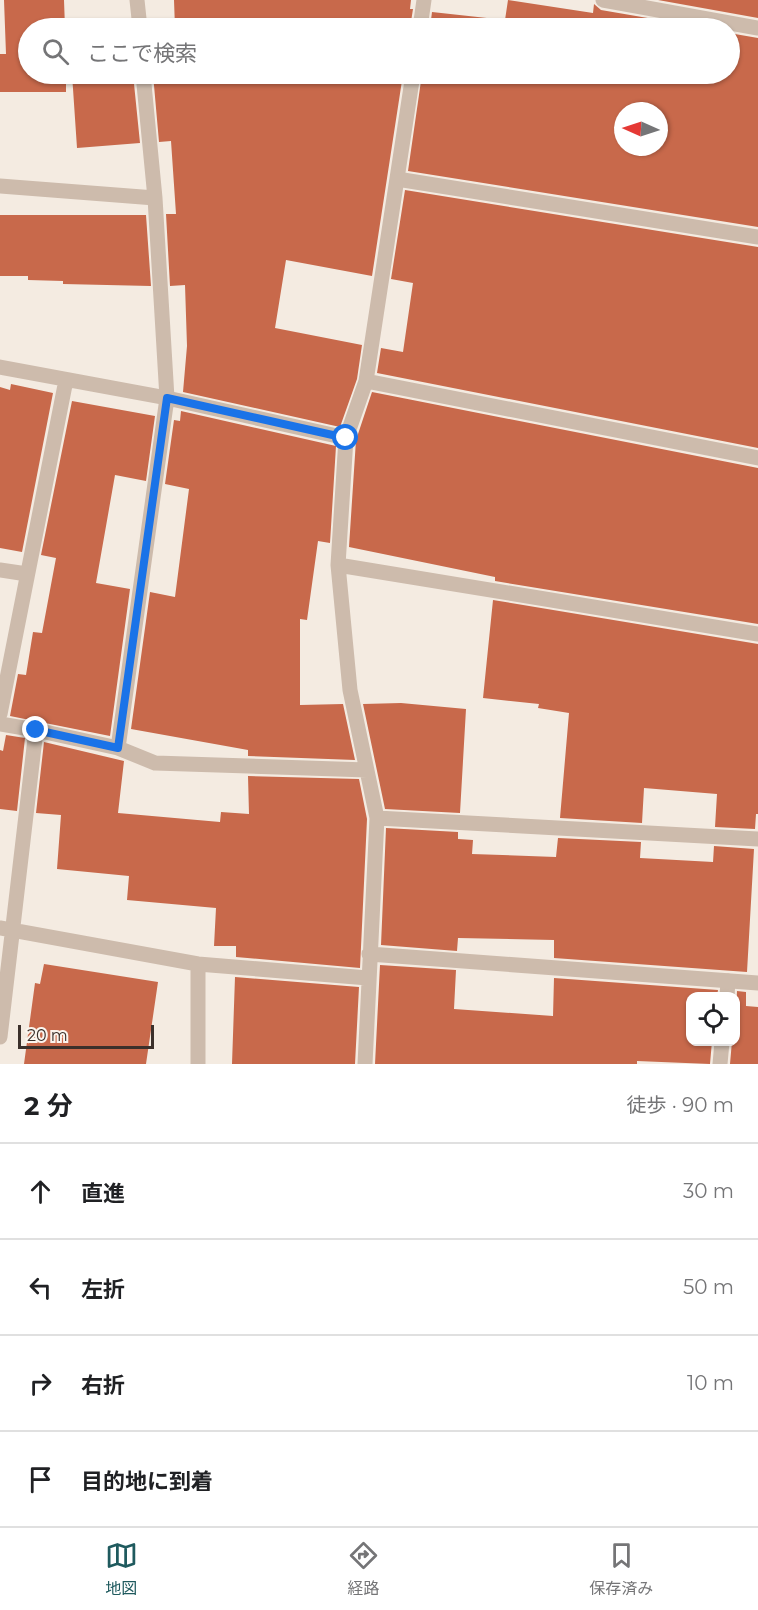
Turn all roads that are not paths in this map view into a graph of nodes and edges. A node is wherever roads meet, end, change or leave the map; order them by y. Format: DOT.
graph roads {
  1 [pos="137,0"];
  2 [pos="424,0"];
  3 [pos="603,0"];
  4 [pos="139,18"];
  5 [pos="421,18"];
  6 [pos="703,18"];
  7 [pos="740,25"];
  8 [pos="758,28"];
  9 [pos="144,84"];
  10 [pos="411,84"];
  11 [pos="397,179"];
  12 [pos="0,186"];
  13 [pos="155,198"];
  14 [pos="758,237"];
  15 [pos="0,368"];
  16 [pos="66,380"];
  17 [pos="366,381"];
  18 [pos="167,398"];
  19 [pos="346,438"];
  20 [pos="758,458"];
  21 [pos="339,565"];
  22 [pos="0,570"];
  23 [pos="27,574"];
  24 [pos="758,634"];
  25 [pos="0,714"];
  26 [pos="0,724"];
  27 [pos="36,730"];
  28 [pos="118,748"];
  29 [pos="367,770"];
  30 [pos="377,818"];
  31 [pos="758,839"];
  32 [pos="6,929"];
  33 [pos="369,954"];
  34 [pos="198,964"];
  35 [pos="368,978"];
  36 [pos="758,983"];
  37 [pos="727,989"];
  38 [pos="0,1037"];
  39 [pos="722,1046"];
  40 [pos="198,1064"];
  41 [pos="365,1064"];
  42 [pos="720,1064"];
  1 -- 4 [label="street"];
  2 -- 5 [label="street"];
  3 -- 6 [label="street"];
  7 -- 8 [label="street"];
  9 -- 13 [label="street"];
  10 -- 11 [label="street"];
  11 -- 14 [label="street"];
  11 -- 17 [label="street"];
  12 -- 13 [label="street"];
  13 -- 18 [label="street"];
  15 -- 16 [label="street"];
  16 -- 18 [label="street"];
  16 -- 23 [label="street"];
  17 -- 19 [label="street"];
  17 -- 20 [label="street"];
  18 -- 19 [label="street"];
  18 -- 28 [label="street"];
  19 -- 21 [label="street"];
  21 -- 24 [label="street"];
  21 -- 29 [label="street"];
  22 -- 23 [label="street"];
  23 -- 25 [label="street"];
  26 -- 27 [label="street"];
  27 -- 28 [label="street"];
  27 -- 32 [label="street"];
  28 -- 29 [label="street"];
  29 -- 30 [label="street"];
  30 -- 31 [label="street"];
  30 -- 33 [label="street"];
  32 -- 34 [label="street"];
  32 -- 38 [label="street"];
  33 -- 35 [label="street"];
  33 -- 37 [label="street"];
  34 -- 35 [label="street"];
  34 -- 40 [label="street"];
  35 -- 41 [label="street"];
  36 -- 37 [label="street"];
  39 -- 42 [label="street"];
}
